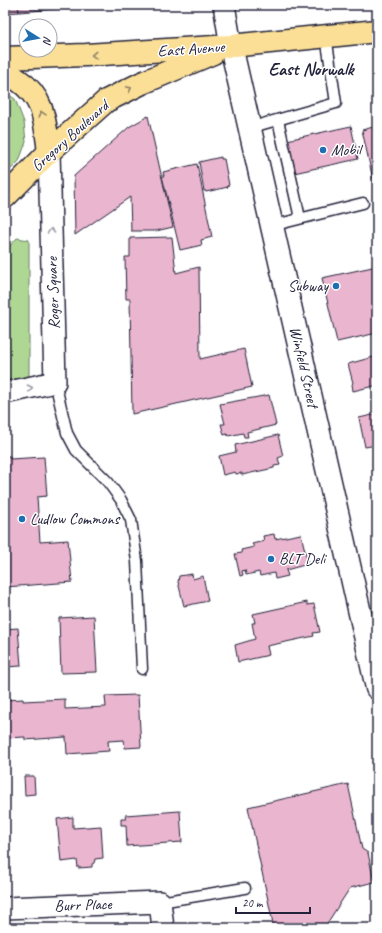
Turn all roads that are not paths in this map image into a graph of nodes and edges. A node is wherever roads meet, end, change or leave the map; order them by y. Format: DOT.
graph roads {
  1 [pos="224,5"];
  2 [pos="377,31"];
  3 [pos="326,36"];
  4 [pos="231,46"];
  5 [pos="5,58"];
  6 [pos="5,72"];
  7 [pos="278,120"];
  8 [pos="249,128"];
  9 [pos="49,152"];
  10 [pos="5,197"];
  11 [pos="362,203"];
  12 [pos="300,218"];
  13 [pos="271,226"];
  14 [pos="55,382"];
  15 [pos="5,393"];
  16 [pos="142,669"];
  17 [pos="377,688"];
  18 [pos="245,888"];
  19 [pos="160,902"];
  20 [pos="5,908"];
  21 [pos="162,928"];
  1 -- 4 [label="street"];
  2 -- 3 [label="main road, East Avenue"];
  3 -- 4 [label="main road, East Avenue"];
  3 -- 7 [label="lane"];
  4 -- 5 [label="main road, East Avenue, one-way"];
  4 -- 8 [label="main road, Winfield Street"];
  9 -- 4 [label="main road, Gregory Boulevard, one-way"];
  9 -- 6 [label="main road, one-way"];
  7 -- 8 [label="lane"];
  7 -- 12 [label="lane"];
  8 -- 13 [label="main road, Winfield Street"];
  9 -- 10 [label="main road, Gregory Boulevard"];
  14 -- 9 [label="street, Roger Square, one-way"];
  11 -- 12 [label="lane"];
  12 -- 13 [label="lane"];
  13 -- 17 [label="main road, Winfield Street"];
  15 -- 14 [label="street, one-way"];
  14 -- 16 [label="lane"];
  18 -- 19 [label="lane"];
  19 -- 20 [label="street, Burr Place"];
  19 -- 21 [label="street"];
}
